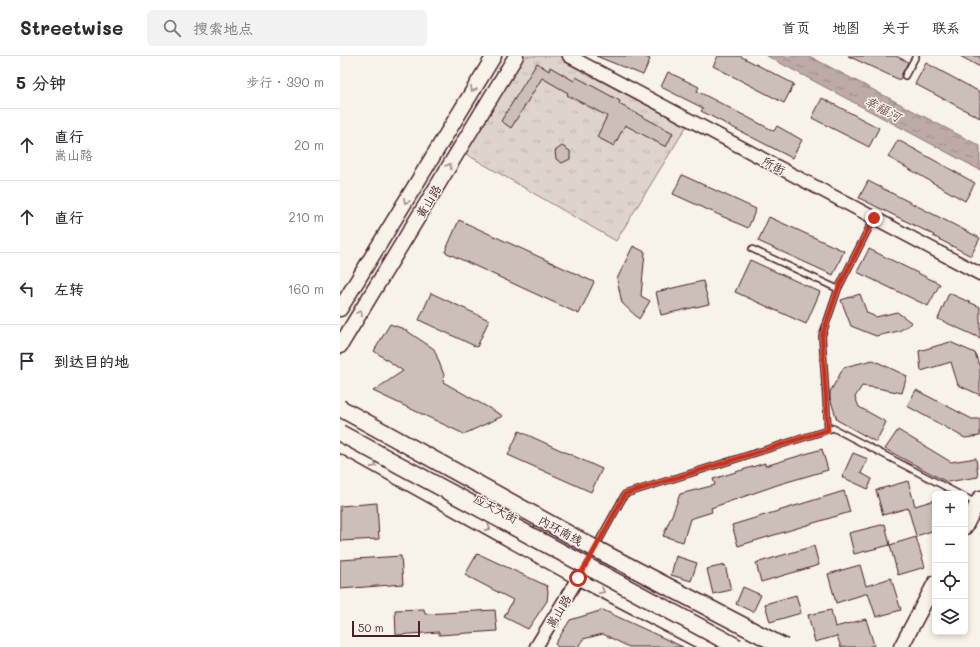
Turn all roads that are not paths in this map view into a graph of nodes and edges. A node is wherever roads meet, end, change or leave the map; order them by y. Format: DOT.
graph roads {
  1 [pos="494,56"];
  2 [pos="516,56"];
  3 [pos="569,56"];
  4 [pos="916,56"];
  5 [pos="905,76"];
  6 [pos="874,218"];
  7 [pos="752,248"];
  8 [pos="980,274"];
  9 [pos="838,289"];
  10 [pos="340,310"];
  11 [pos="340,346"];
  12 [pos="340,399"];
  13 [pos="340,408"];
  14 [pos="340,415"];
  15 [pos="340,424"];
  16 [pos="828,430"];
  17 [pos="340,433"];
  18 [pos="340,446"];
  19 [pos="953,491"];
  20 [pos="974,500"];
  21 [pos="968,518"];
  22 [pos="591,556"];
  23 [pos="578,578"];
  24 [pos="932,589"];
  25 [pos="536,647"];
  26 [pos="709,647"];
  27 [pos="737,647"];
  28 [pos="758,647"];
  29 [pos="774,647"];
  30 [pos="784,647"];
  31 [pos="901,647"];
  1 -- 10 [label="main road, 黄山路, one-way"];
  11 -- 2 [label="main road, 黄山路, one-way"];
  3 -- 6 [label="street, 所街"];
  4 -- 5 [label="lane"];
  6 -- 8 [label="street, 所街"];
  6 -- 9 [label="lane"];
  7 -- 9 [label="lane"];
  9 -- 16 [label="lane"];
  12 -- 22 [label="street, 应天大街"];
  13 -- 30 [label="highway, 内环南线, bridge"];
  14 -- 22 [label="main road, 应天大街"];
  15 -- 22 [label="main road, 应天大街"];
  16 -- 19 [label="lane"];
  16 -- 22 [label="lane"];
  17 -- 27 [label="highway, 内环南线, bridge"];
  18 -- 23 [label="street, 应天大街, one-way"];
  20 -- 21 [label="main road"];
  22 -- 23 [label="street, 嵩山路"];
  22 -- 28 [label="main road, 应天大街"];
  22 -- 29 [label="main road, 应天大街"];
  23 -- 25 [label="street, 嵩山路"];
  23 -- 26 [label="street, 应天大街, one-way"];
  24 -- 31 [label="main road"];
}
